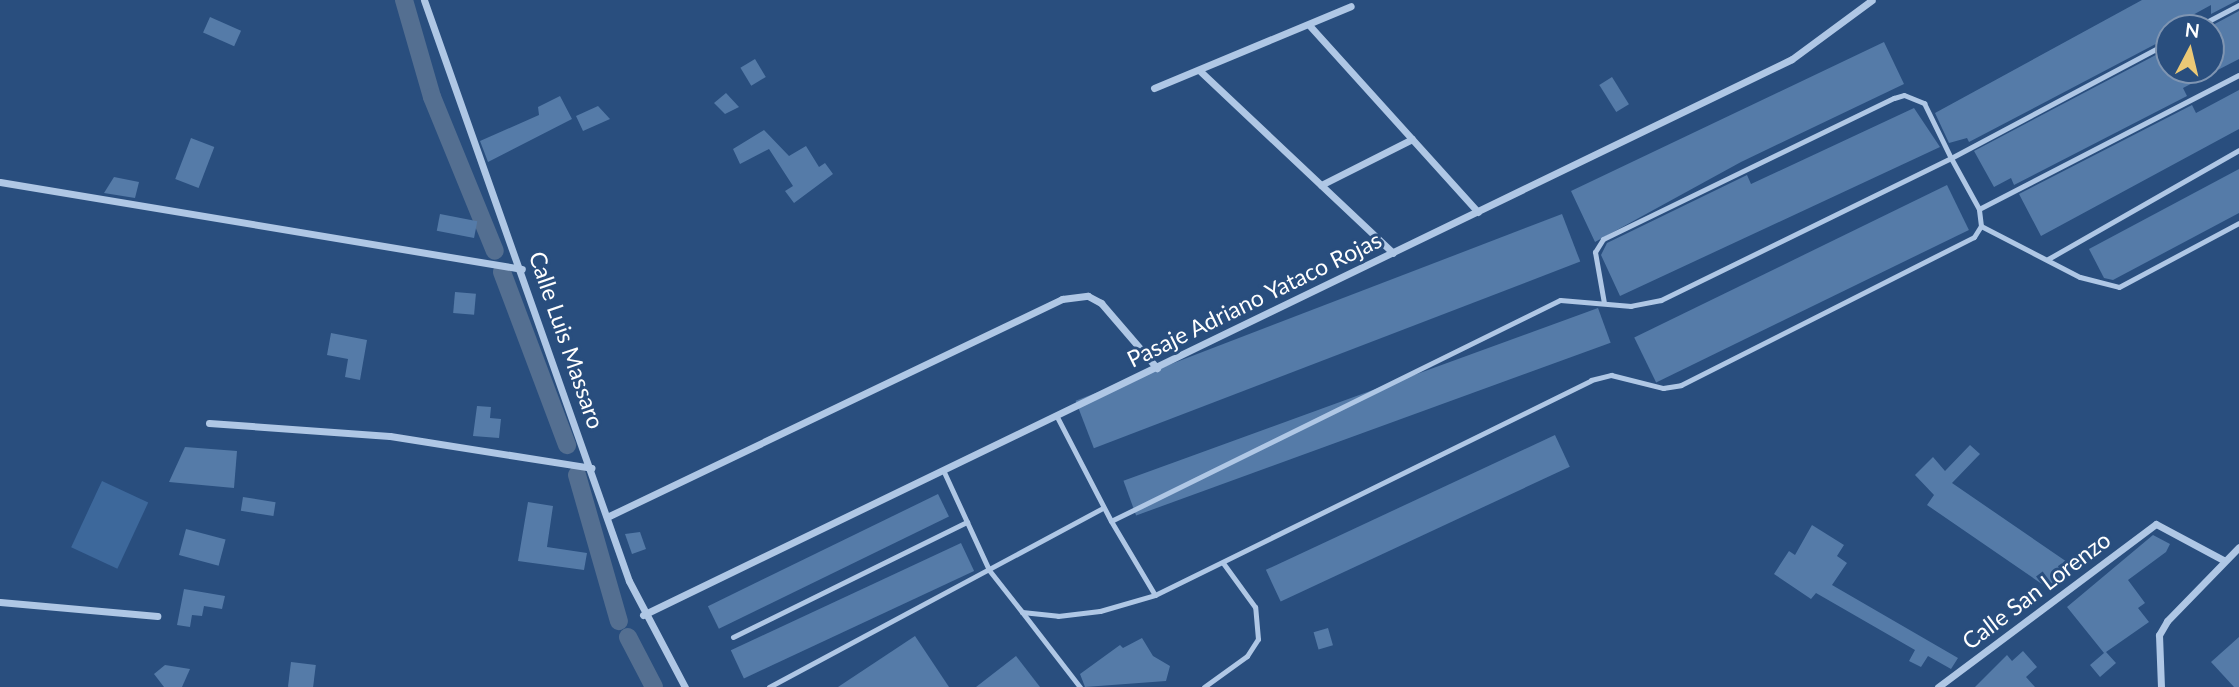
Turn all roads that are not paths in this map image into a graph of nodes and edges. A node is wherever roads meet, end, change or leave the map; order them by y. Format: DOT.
graph roads {
  1 [pos="424,0"];
  2 [pos="1872,0"];
  3 [pos="2239,5"];
  4 [pos="1351,6"];
  5 [pos="2222,14"];
  6 [pos="1309,25"];
  7 [pos="2155,49"];
  8 [pos="1200,71"];
  9 [pos="2239,75"];
  10 [pos="1154,89"];
  11 [pos="1412,139"];
  12 [pos="2239,150"];
  13 [pos="1951,158"];
  14 [pos="0,182"];
  15 [pos="1321,186"];
  16 [pos="1979,209"];
  17 [pos="1478,212"];
  18 [pos="2239,223"];
  19 [pos="1981,226"];
  20 [pos="1393,253"];
  21 [pos="2048,259"];
  22 [pos="522,269"];
  23 [pos="1604,303"];
  24 [pos="1157,368"];
  25 [pos="1056,417"];
  26 [pos="209,423"];
  27 [pos="591,468"];
  28 [pos="944,472"];
  29 [pos="1103,508"];
  30 [pos="607,517"];
  31 [pos="1111,521"];
  32 [pos="967,522"];
  33 [pos="2239,547"];
  34 [pos="2223,560"];
  35 [pos="1223,563"];
  36 [pos="989,570"];
  37 [pos="1155,595"];
  38 [pos="0,603"];
  39 [pos="1022,612"];
  40 [pos="643,615"];
  41 [pos="157,616"];
  42 [pos="733,637"];
  43 [pos="685,687"];
  44 [pos="769,687"];
  45 [pos="1080,687"];
  46 [pos="1204,687"];
  47 [pos="1938,687"];
  48 [pos="2161,687"];
  1 -- 22 [label="street, Calle Luis Massaro"];
  2 -- 17 [label="street, Pasaje Adriano Yataco Rojas"];
  3 -- 5 [label="lane"];
  4 -- 6 [label="street"];
  6 -- 8 [label="street"];
  6 -- 11 [label="street"];
  7 -- 13 [label="lane"];
  8 -- 10 [label="street"];
  8 -- 15 [label="street"];
  9 -- 16 [label="lane"];
  11 -- 15 [label="street"];
  11 -- 17 [label="street"];
  12 -- 21 [label="lane"];
  13 -- 16 [label="lane"];
  13 -- 23 [label="lane"];
  13 -- 23 [label="lane"];
  14 -- 22 [label="street"];
  15 -- 20 [label="street"];
  16 -- 19 [label="lane"];
  17 -- 20 [label="street, Pasaje Adriano Yataco Rojas"];
  18 -- 21 [label="lane"];
  19 -- 21 [label="lane"];
  19 -- 35 [label="lane"];
  20 -- 24 [label="street, Pasaje Adriano Yataco Rojas"];
  22 -- 27 [label="street, Calle Luis Massaro"];
  23 -- 31 [label="lane"];
  24 -- 25 [label="street, Pasaje Adriano Yataco Rojas"];
  24 -- 30 [label="street"];
  25 -- 28 [label="street, Pasaje Adriano Yataco Rojas"];
  25 -- 29 [label="lane"];
  26 -- 27 [label="street"];
  27 -- 30 [label="street, Calle Luis Massaro"];
  28 -- 32 [label="lane"];
  28 -- 40 [label="street, Pasaje Adriano Yataco Rojas"];
  29 -- 31 [label="lane"];
  29 -- 36 [label="lane"];
  30 -- 40 [label="street, Calle Luis Massaro"];
  31 -- 37 [label="lane"];
  32 -- 36 [label="lane"];
  32 -- 42 [label="lane"];
  33 -- 34 [label="street"];
  34 -- 47 [label="street, Calle San Lorenzo"];
  34 -- 48 [label="street"];
  35 -- 37 [label="lane"];
  35 -- 46 [label="lane"];
  36 -- 39 [label="lane"];
  36 -- 44 [label="lane"];
  37 -- 39 [label="lane"];
  38 -- 41 [label="street"];
  39 -- 45 [label="lane"];
  40 -- 43 [label="street, Calle Luis Massaro"];
}
